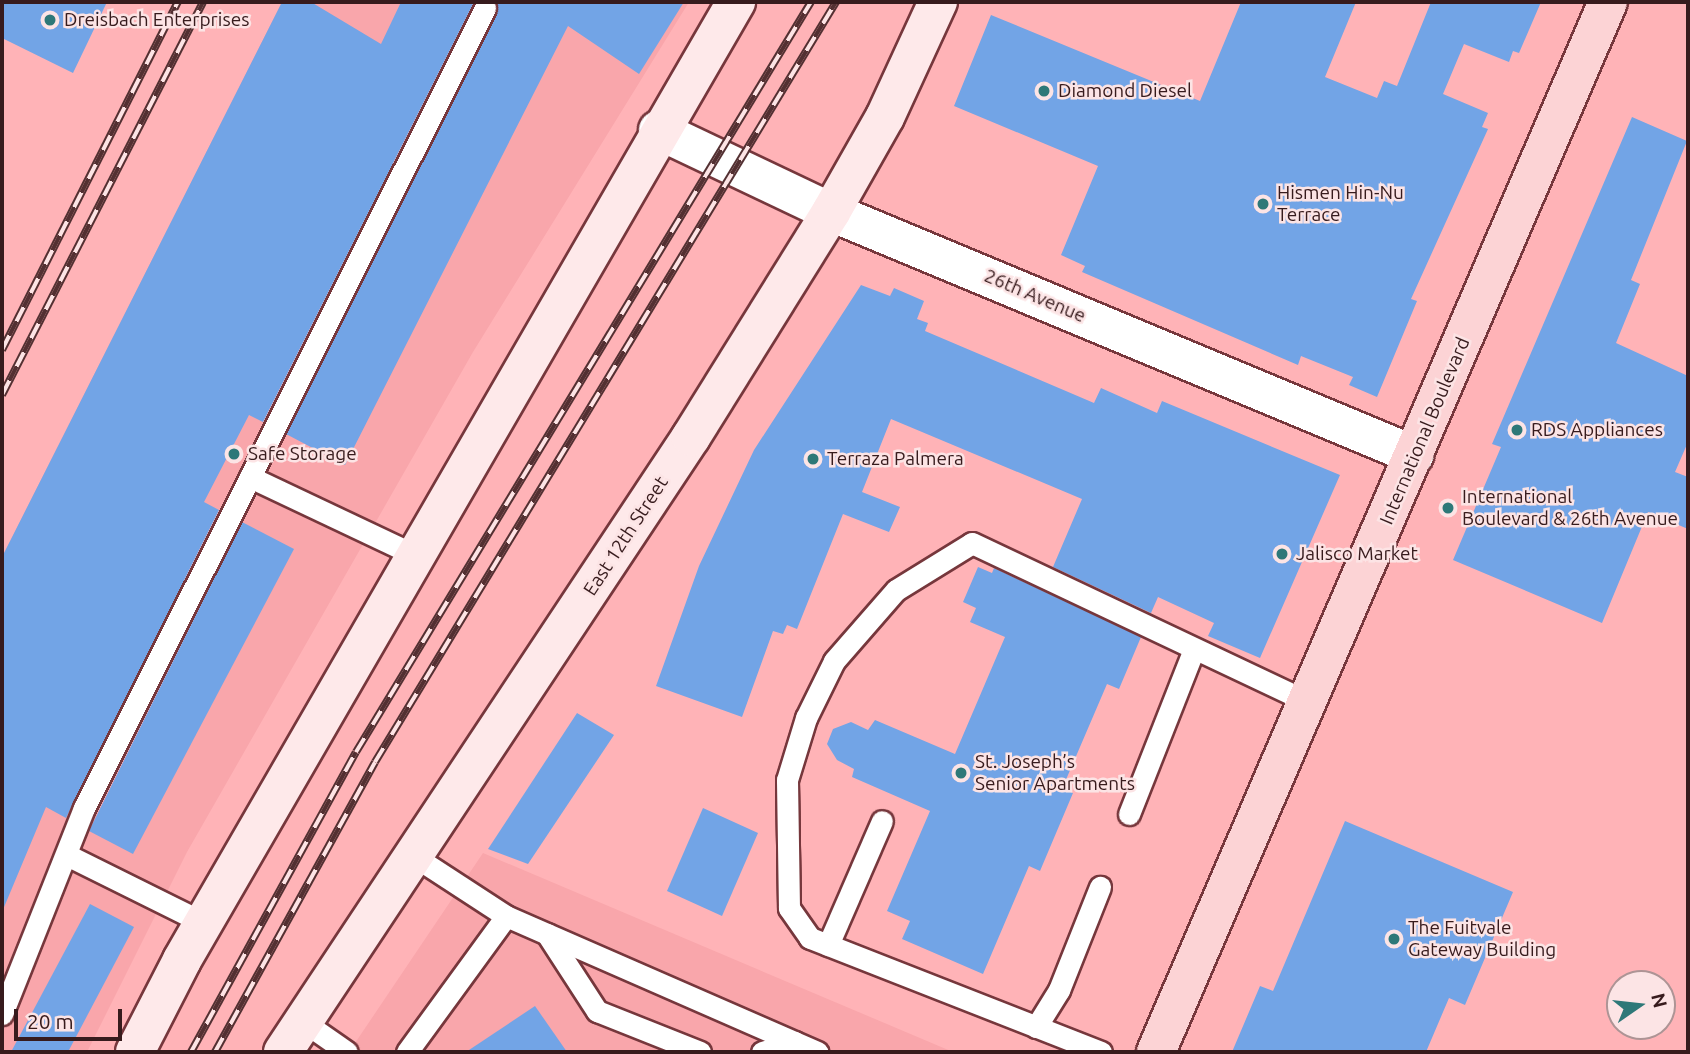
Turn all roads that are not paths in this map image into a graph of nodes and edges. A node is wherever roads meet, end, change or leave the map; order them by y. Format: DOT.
graph roads {
  1 [pos="736,2"];
  2 [pos="938,2"];
  3 [pos="1608,2"];
  4 [pos="485,8"];
  5 [pos="659,130"];
  6 [pos="831,212"];
  7 [pos="1414,455"];
  8 [pos="250,477"];
  9 [pos="415,555"];
  10 [pos="1194,649"];
  11 [pos="1308,702"];
  12 [pos="1129,814"];
  13 [pos="882,821"];
  14 [pos="67,855"];
  15 [pos="414,856"];
  16 [pos="1100,887"];
  17 [pos="506,916"];
  18 [pos="204,923"];
  19 [pos="547,934"];
  20 [pos="828,945"];
  21 [pos="2,1014"];
  22 [pos="1037,1027"];
  23 [pos="294,1037"];
  24 [pos="794,1042"];
  25 [pos="135,1052"];
  26 [pos="347,1052"];
  27 [pos="407,1052"];
  28 [pos="700,1052"];
  29 [pos="762,1052"];
  30 [pos="818,1052"];
  31 [pos="1101,1052"];
  32 [pos="1156,1052"];
  1 -- 5 [label="main road"];
  2 -- 6 [label="main road, East 12th Street"];
  3 -- 7 [label="main road, International Boulevard"];
  4 -- 8 [label="lane"];
  5 -- 6 [label="street, 26th Avenue"];
  5 -- 9 [label="main road"];
  6 -- 7 [label="street, 26th Avenue"];
  6 -- 15 [label="main road, East 12th Street"];
  7 -- 11 [label="main road, International Boulevard"];
  8 -- 9 [label="lane"];
  8 -- 14 [label="lane"];
  9 -- 18 [label="main road"];
  10 -- 11 [label="lane"];
  10 -- 12 [label="lane"];
  10 -- 20 [label="lane"];
  11 -- 32 [label="main road, International Boulevard"];
  13 -- 20 [label="lane"];
  14 -- 18 [label="lane"];
  14 -- 21 [label="lane"];
  15 -- 17 [label="lane"];
  15 -- 23 [label="main road, East 12th Street"];
  16 -- 22 [label="lane"];
  17 -- 19 [label="lane"];
  17 -- 27 [label="lane"];
  18 -- 25 [label="main road"];
  19 -- 24 [label="lane"];
  19 -- 28 [label="lane"];
  20 -- 22 [label="lane"];
  22 -- 31 [label="lane"];
  23 -- 26 [label="lane"];
  24 -- 29 [label="lane"];
  24 -- 30 [label="lane"];
}
